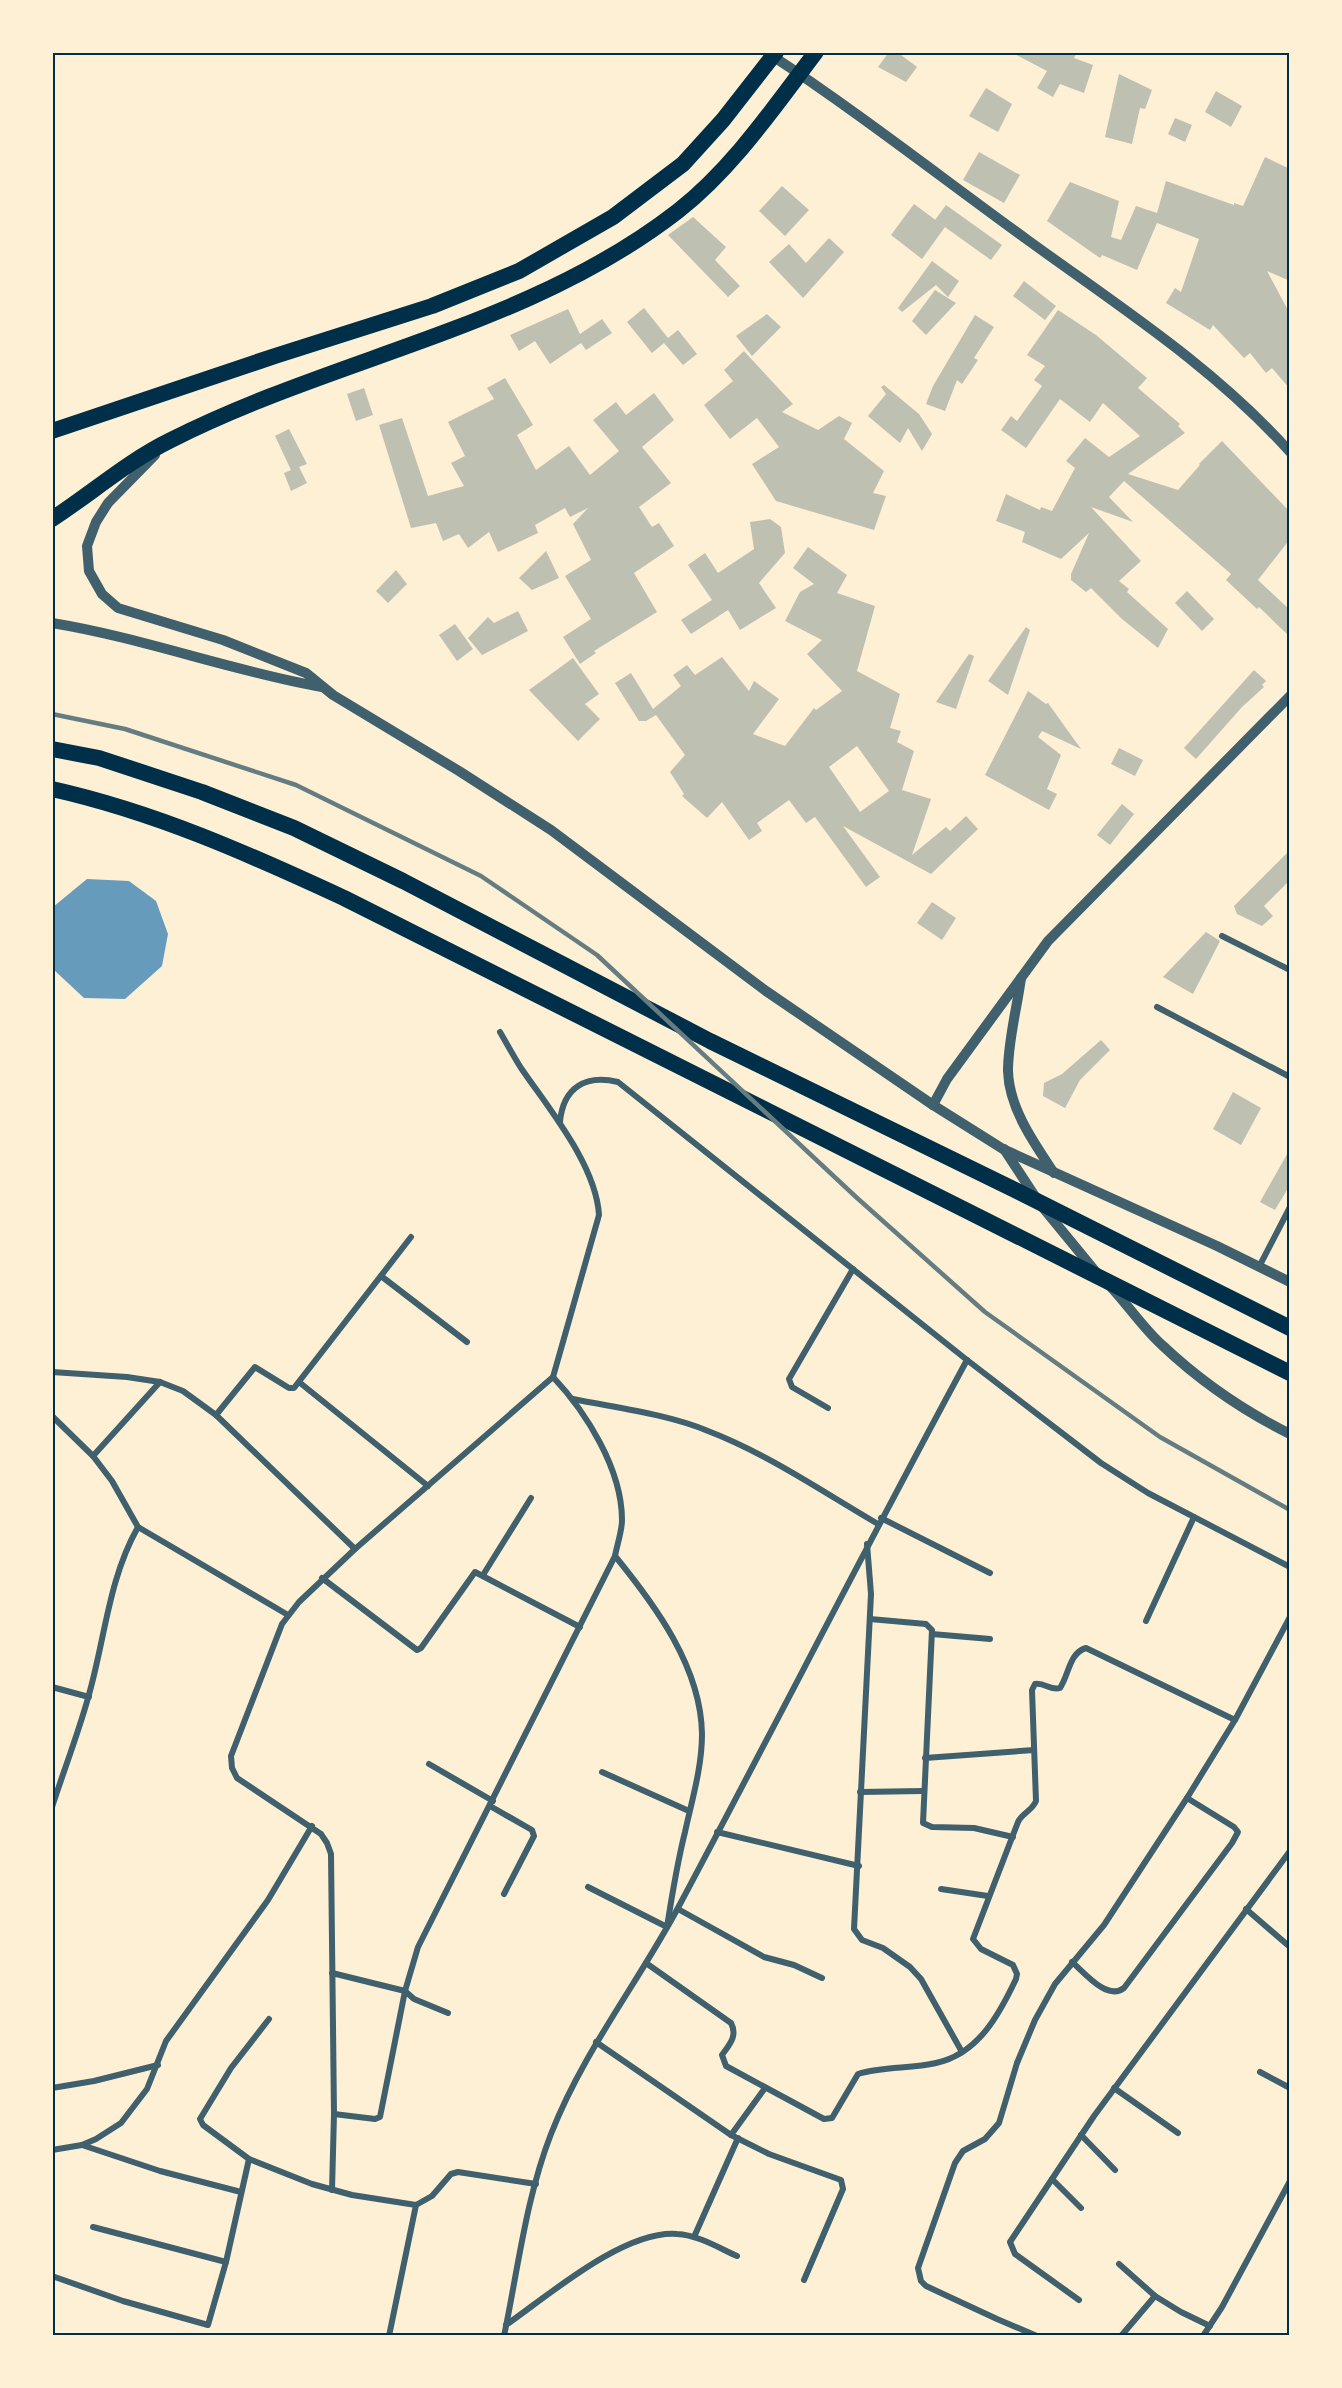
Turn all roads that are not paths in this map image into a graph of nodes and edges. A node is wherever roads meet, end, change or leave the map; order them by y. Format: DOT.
graph roads {
  1 [pos="768,52"];
  2 [pos="776,52"];
  3 [pos="816,52"];
  4 [pos="52,431"];
  5 [pos="170,440"];
  6 [pos="1290,452"];
  7 [pos="52,519"];
  8 [pos="52,623"];
  9 [pos="322,687"];
  10 [pos="1290,696"];
  11 [pos="52,749"];
  12 [pos="52,789"];
  13 [pos="1222,936"];
  14 [pos="1290,970"];
  15 [pos="1022,975"];
  16 [pos="1157,1007"];
  17 [pos="500,1032"];
  18 [pos="1290,1077"];
  19 [pos="933,1105"];
  20 [pos="560,1122"];
  21 [pos="1004,1149"];
  22 [pos="1054,1173"];
  23 [pos="1290,1207"];
  24 [pos="411,1237"];
  25 [pos="1259,1267"];
  26 [pos="853,1269"];
  27 [pos="381,1276"];
  28 [pos="1290,1282"];
  29 [pos="1290,1328"];
  30 [pos="467,1342"];
  31 [pos="967,1360"];
  32 [pos="52,1372"];
  33 [pos="1290,1373"];
  34 [pos="553,1377"];
  35 [pos="160,1382"];
  36 [pos="299,1382"];
  37 [pos="573,1399"];
  38 [pos="828,1408"];
  39 [pos="216,1415"];
  40 [pos="52,1416"];
  41 [pos="1290,1434"];
  42 [pos="93,1456"];
  43 [pos="428,1486"];
  44 [pos="531,1498"];
  45 [pos="1194,1517"];
  46 [pos="880,1521"];
  47 [pos="138,1527"];
  48 [pos="867,1544"];
  49 [pos="355,1549"];
  50 [pos="615,1556"];
  51 [pos="1290,1568"];
  52 [pos="990,1573"];
  53 [pos="483,1575"];
  54 [pos="322,1578"];
  55 [pos="288,1616"];
  56 [pos="1290,1617"];
  57 [pos="870,1619"];
  58 [pos="1146,1621"];
  59 [pos="580,1627"];
  60 [pos="932,1634"];
  61 [pos="990,1639"];
  62 [pos="52,1686"];
  63 [pos="89,1697"];
  64 [pos="1235,1720"];
  65 [pos="1034,1750"];
  66 [pos="925,1758"];
  67 [pos="429,1764"];
  68 [pos="602,1772"];
  69 [pos="923,1791"];
  70 [pos="860,1792"];
  71 [pos="1187,1798"];
  72 [pos="491,1803"];
  73 [pos="52,1807"];
  74 [pos="689,1811"];
  75 [pos="312,1826"];
  76 [pos="717,1832"];
  77 [pos="1013,1837"];
  78 [pos="1290,1851"];
  79 [pos="859,1866"];
  80 [pos="588,1887"];
  81 [pos="941,1889"];
  82 [pos="504,1894"];
  83 [pos="988,1896"];
  84 [pos="678,1909"];
  85 [pos="1246,1909"];
  86 [pos="667,1927"];
  87 [pos="1290,1947"];
  88 [pos="1072,1962"];
  89 [pos="646,1963"];
  90 [pos="332,1972"];
  91 [pos="822,1978"];
  92 [pos="405,1991"];
  93 [pos="448,2013"];
  94 [pos="269,2019"];
  95 [pos="596,2042"];
  96 [pos="962,2052"];
  97 [pos="158,2065"];
  98 [pos="1260,2072"];
  99 [pos="52,2088"];
  100 [pos="765,2088"];
  101 [pos="1114,2088"];
  102 [pos="1290,2088"];
  103 [pos="334,2114"];
  104 [pos="1178,2133"];
  105 [pos="1081,2135"];
  106 [pos="734,2136"];
  107 [pos="82,2145"];
  108 [pos="52,2150"];
  109 [pos="249,2159"];
  110 [pos="1114,2170"];
  111 [pos="1052,2179"];
  112 [pos="1290,2181"];
  113 [pos="536,2184"];
  114 [pos="332,2190"];
  115 [pos="241,2192"];
  116 [pos="416,2205"];
  117 [pos="1081,2208"];
  118 [pos="93,2227"];
  119 [pos="694,2237"];
  120 [pos="737,2256"];
  121 [pos="225,2262"];
  122 [pos="1119,2264"];
  123 [pos="52,2276"];
  124 [pos="804,2280"];
  125 [pos="1155,2296"];
  126 [pos="1079,2300"];
  127 [pos="506,2325"];
  128 [pos="1210,2326"];
  129 [pos="1036,2335"];
  130 [pos="388,2336"];
  131 [pos="504,2336"];
  132 [pos="1121,2336"];
  133 [pos="1203,2336"];
  1 -- 6 [label="street"];
  2 -- 4 [label="highway"];
  3 -- 5 [label="highway"];
  5 -- 7 [label="highway"];
  5 -- 9 [label="street"];
  8 -- 9 [label="street"];
  9 -- 19 [label="street"];
  10 -- 15 [label="street"];
  11 -- 29 [label="highway"];
  12 -- 33 [label="highway"];
  13 -- 14 [label="street"];
  15 -- 19 [label="street"];
  15 -- 22 [label="street"];
  16 -- 18 [label="street"];
  17 -- 20 [label="street"];
  19 -- 21 [label="street"];
  20 -- 26 [label="street"];
  20 -- 34 [label="street"];
  21 -- 22 [label="street"];
  21 -- 41 [label="street"];
  22 -- 25 [label="street"];
  23 -- 25 [label="street"];
  24 -- 27 [label="street"];
  25 -- 28 [label="street"];
  26 -- 31 [label="street"];
  26 -- 38 [label="street"];
  27 -- 30 [label="street"];
  27 -- 36 [label="street"];
  31 -- 45 [label="street"];
  31 -- 46 [label="street"];
  32 -- 35 [label="street"];
  34 -- 37 [label="street"];
  34 -- 43 [label="street"];
  35 -- 39 [label="street"];
  35 -- 42 [label="street"];
  36 -- 39 [label="street"];
  36 -- 43 [label="street"];
  37 -- 46 [label="street"];
  37 -- 50 [label="street"];
  39 -- 49 [label="street"];
  40 -- 42 [label="street"];
  42 -- 47 [label="street"];
  43 -- 49 [label="street"];
  44 -- 53 [label="street"];
  45 -- 51 [label="street"];
  45 -- 58 [label="street"];
  46 -- 48 [label="street"];
  46 -- 52 [label="street"];
  47 -- 55 [label="street"];
  47 -- 63 [label="street"];
  48 -- 57 [label="street"];
  48 -- 76 [label="street"];
  49 -- 54 [label="street"];
  50 -- 59 [label="street"];
  50 -- 74 [label="street"];
  53 -- 54 [label="street"];
  53 -- 59 [label="street"];
  54 -- 55 [label="street"];
  55 -- 75 [label="street"];
  56 -- 64 [label="street"];
  57 -- 60 [label="street"];
  57 -- 70 [label="street"];
  59 -- 72 [label="street"];
  60 -- 61 [label="street"];
  60 -- 66 [label="street"];
  62 -- 63 [label="street"];
  63 -- 73 [label="street"];
  64 -- 65 [label="street"];
  64 -- 71 [label="street"];
  65 -- 66 [label="street"];
  65 -- 77 [label="street"];
  66 -- 69 [label="street"];
  67 -- 72 [label="street"];
  68 -- 74 [label="street"];
  69 -- 70 [label="street"];
  69 -- 77 [label="street"];
  70 -- 79 [label="street"];
  71 -- 88 [label="street"];
  71 -- 88 [label="street"];
  72 -- 82 [label="street"];
  72 -- 92 [label="street"];
  74 -- 86 [label="street"];
  75 -- 90 [label="street"];
  75 -- 97 [label="street"];
  76 -- 79 [label="street"];
  76 -- 84 [label="street"];
  77 -- 83 [label="street"];
  78 -- 85 [label="street"];
  79 -- 96 [label="street"];
  80 -- 86 [label="street"];
  81 -- 83 [label="street"];
  83 -- 96 [label="street"];
  84 -- 86 [label="street"];
  84 -- 91 [label="street"];
  85 -- 87 [label="street"];
  85 -- 101 [label="street"];
  86 -- 89 [label="street"];
  88 -- 129 [label="street"];
  89 -- 95 [label="street"];
  89 -- 100 [label="street"];
  90 -- 92 [label="street"];
  90 -- 103 [label="street"];
  92 -- 93 [label="street"];
  92 -- 103 [label="street"];
  94 -- 109 [label="street"];
  95 -- 106 [label="street"];
  95 -- 113 [label="street"];
  96 -- 100 [label="street"];
  97 -- 99 [label="street"];
  97 -- 107 [label="street"];
  98 -- 102 [label="street"];
  100 -- 106 [label="street"];
  101 -- 104 [label="street"];
  101 -- 105 [label="street"];
  103 -- 114 [label="street"];
  105 -- 110 [label="street"];
  105 -- 111 [label="street"];
  106 -- 119 [label="street"];
  106 -- 124 [label="street"];
  107 -- 108 [label="street"];
  107 -- 115 [label="street"];
  109 -- 114 [label="street"];
  109 -- 115 [label="street"];
  111 -- 117 [label="street"];
  111 -- 126 [label="street"];
  112 -- 128 [label="street"];
  113 -- 116 [label="street"];
  113 -- 127 [label="street"];
  114 -- 116 [label="street"];
  115 -- 121 [label="street"];
  116 -- 130 [label="street"];
  118 -- 121 [label="street"];
  119 -- 120 [label="street"];
  119 -- 127 [label="street"];
  121 -- 123 [label="street"];
  122 -- 125 [label="street"];
  125 -- 128 [label="street"];
  125 -- 132 [label="street"];
  127 -- 131 [label="street"];
  128 -- 133 [label="street"];
}
